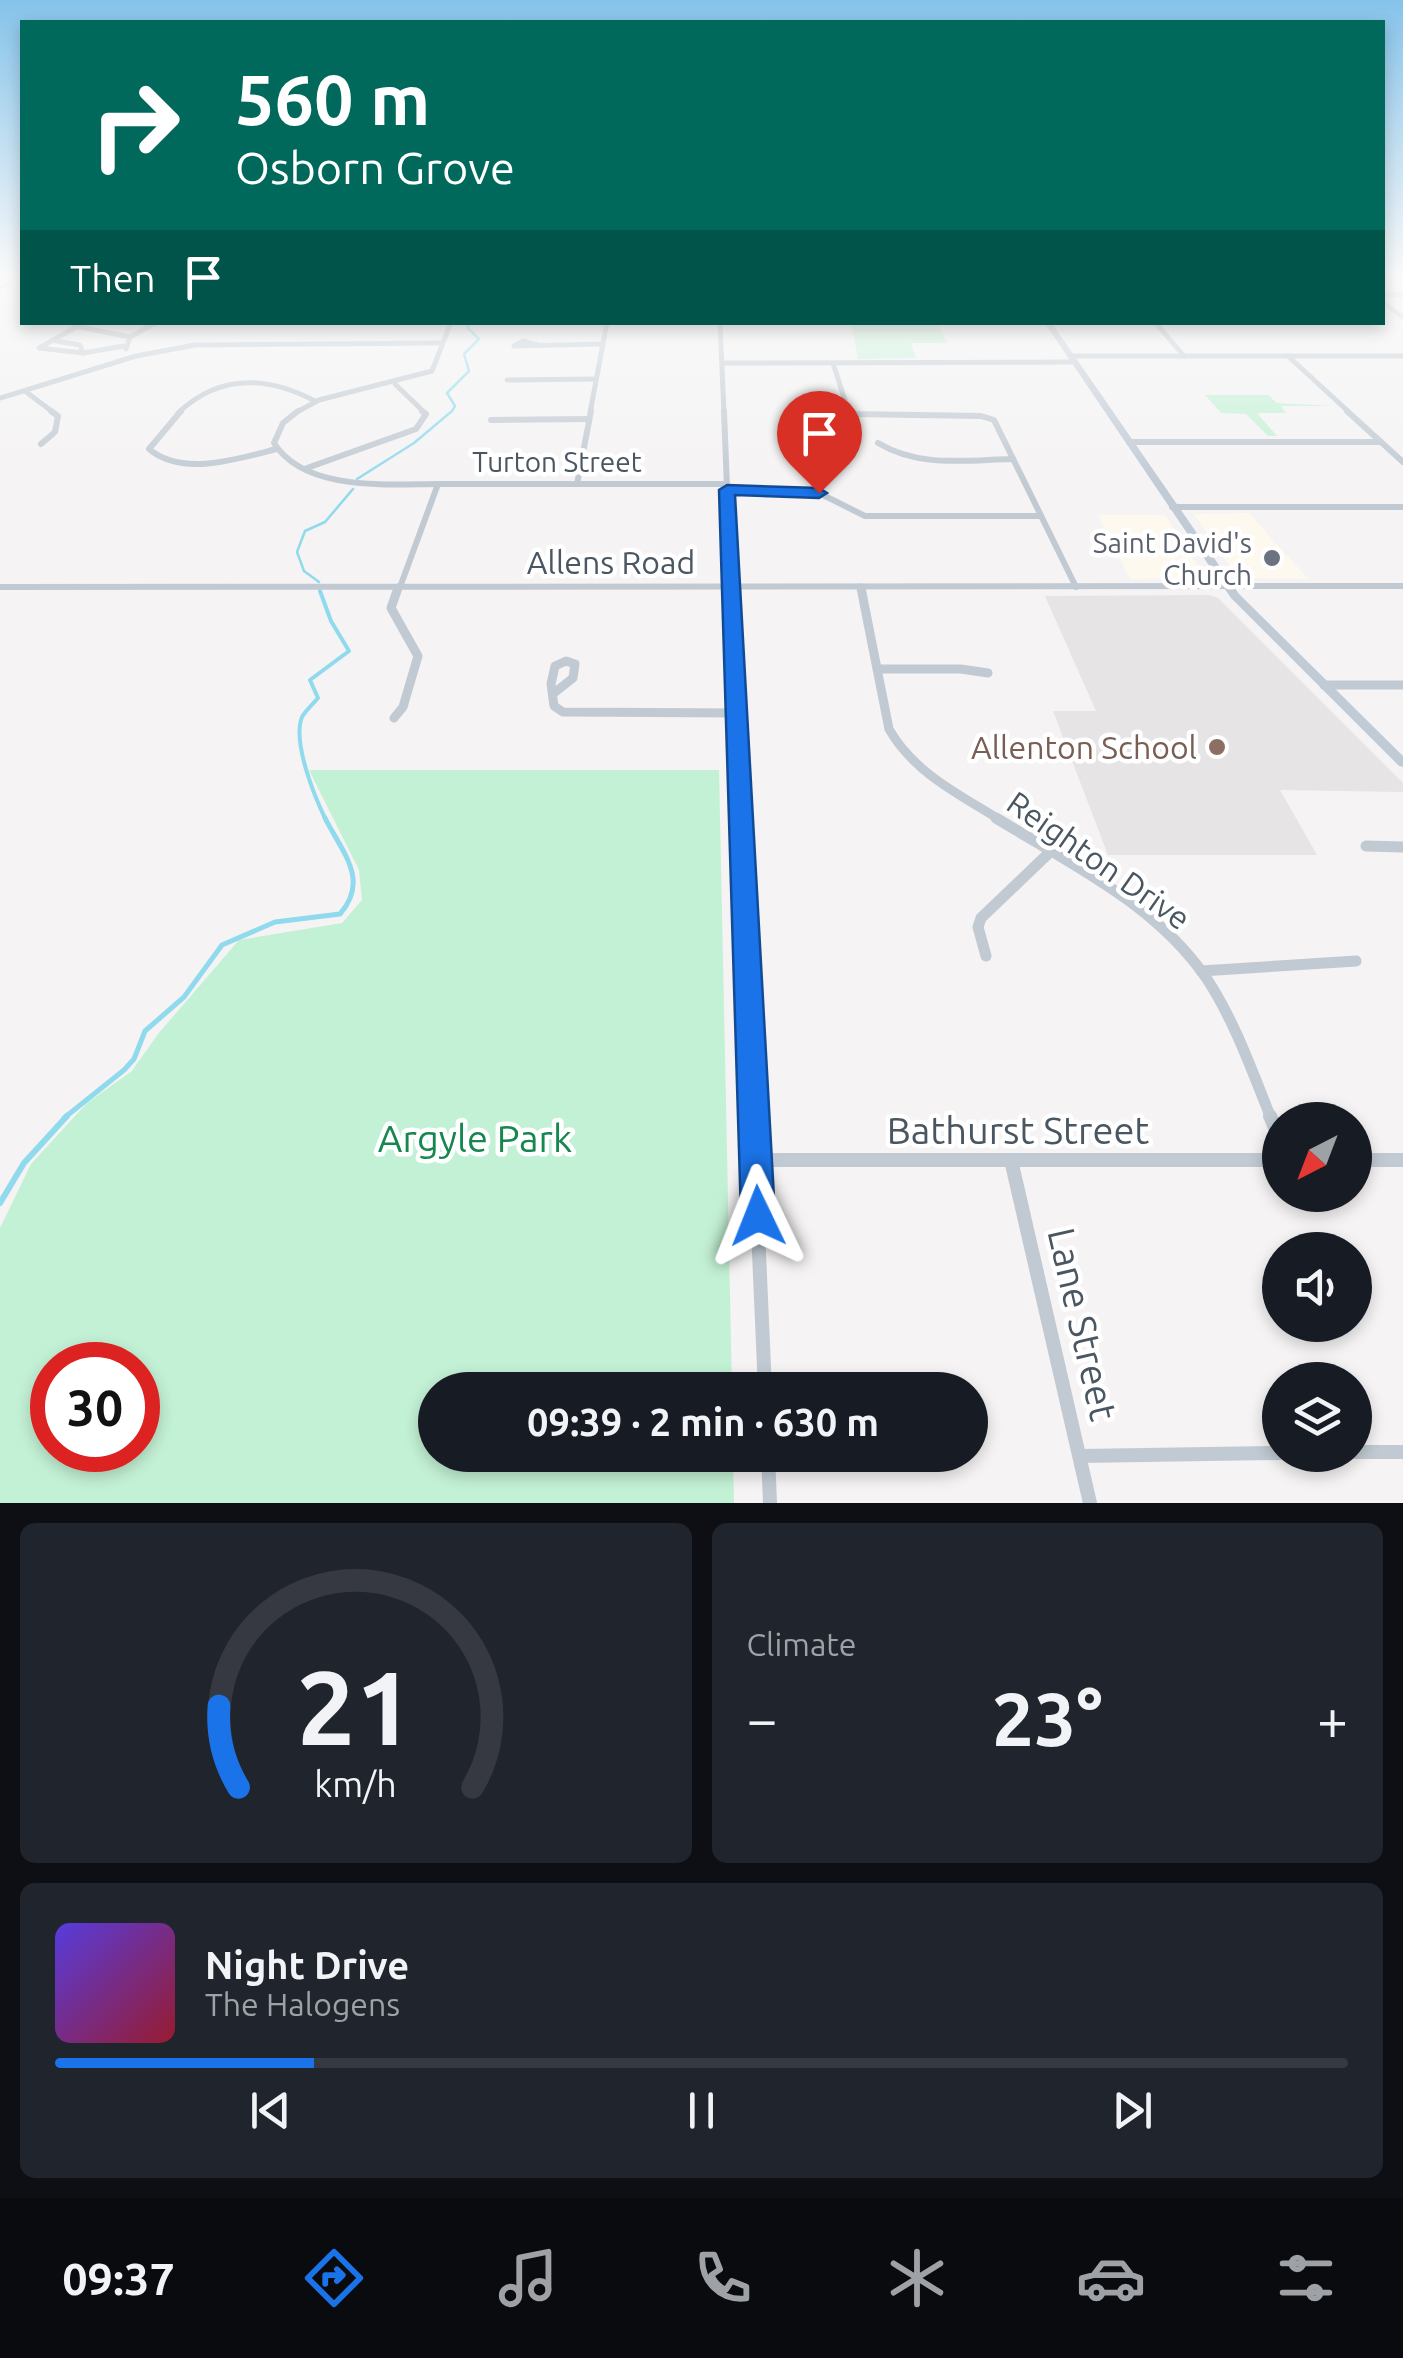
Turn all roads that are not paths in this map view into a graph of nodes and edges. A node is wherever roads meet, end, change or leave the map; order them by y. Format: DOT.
graph roads {
  1 [pos="44,345"];
  2 [pos="76,345"];
  3 [pos="209,345"];
  4 [pos="325,345"];
  5 [pos="388,345"];
  6 [pos="441,345"];
  7 [pos="603,345"];
  8 [pos="721,345"];
  9 [pos="1063,345"];
  10 [pos="1175,345"];
  11 [pos="124,346"];
  12 [pos="84,352"];
  13 [pos="136,356"];
  14 [pos="1184,356"];
  15 [pos="1288,356"];
  16 [pos="1403,356"];
  17 [pos="1072,359"];
  18 [pos="834,362"];
  19 [pos="722,363"];
  20 [pos="596,379"];
  21 [pos="507,380"];
  22 [pos="396,384"];
  23 [pos="25,390"];
  24 [pos="0,398"];
  25 [pos="315,400"];
  26 [pos="589,419"];
  27 [pos="491,420"];
  28 [pos="878,442"];
  29 [pos="1128,442"];
  30 [pos="1381,442"];
  31 [pos="42,444"];
  32 [pos="276,449"];
  33 [pos="1013,460"];
  34 [pos="1403,462"];
  35 [pos="307,468"];
  36 [pos="438,484"];
  37 [pos="577,484"];
  38 [pos="727,487"];
  39 [pos="1172,507"];
  40 [pos="1403,507"];
  41 [pos="1041,516"];
  42 [pos="1227,586"];
  43 [pos="1403,586"];
  44 [pos="0,587"];
  45 [pos="399,587"];
  46 [pos="731,587"];
  47 [pos="860,587"];
  48 [pos="1076,587"];
  49 [pos="878,669"];
  50 [pos="988,673"];
  51 [pos="1324,685"];
  52 [pos="1403,685"];
  53 [pos="554,693"];
  54 [pos="737,713"];
  55 [pos="394,718"];
  56 [pos="1403,763"];
  57 [pos="1366,846"];
  58 [pos="1403,847"];
  59 [pos="1050,852"];
  60 [pos="986,956"];
  61 [pos="1356,960"];
  62 [pos="1201,971"];
  63 [pos="1264,1102"];
  64 [pos="756,1160"];
  65 [pos="1011,1160"];
  66 [pos="1262,1160"];
  67 [pos="1372,1160"];
  68 [pos="1403,1160"];
  69 [pos="764,1372"];
  70 [pos="1372,1452"];
  71 [pos="1403,1452"];
  72 [pos="1262,1453"];
  73 [pos="1080,1456"];
  74 [pos="769,1472"];
  75 [pos="770,1503"];
  76 [pos="1090,1503"];
  1 -- 12 [label="street"];
  2 -- 12 [label="street"];
  3 -- 13 [label="street"];
  4 -- 5 [label="street"];
  6 -- 22 [label="street"];
  7 -- 20 [label="street"];
  8 -- 19 [label="street"];
  9 -- 17 [label="street"];
  10 -- 14 [label="street"];
  11 -- 12 [label="street"];
  11 -- 13 [label="street"];
  13 -- 23 [label="street"];
  14 -- 15 [label="street"];
  14 -- 17 [label="street"];
  15 -- 16 [label="street"];
  15 -- 30 [label="street"];
  17 -- 18 [label="street"];
  17 -- 29 [label="street"];
  18 -- 19 [label="street"];
  18 -- 33 [label="street"];
  19 -- 38 [label="street"];
  20 -- 21 [label="street"];
  20 -- 26 [label="street"];
  22 -- 25 [label="street"];
  22 -- 35 [label="street"];
  23 -- 24 [label="street"];
  23 -- 31 [label="street"];
  25 -- 32 [label="street"];
  25 -- 32 [label="street"];
  26 -- 27 [label="street"];
  26 -- 37 [label="street"];
  28 -- 33 [label="street"];
  29 -- 30 [label="street"];
  29 -- 39 [label="street"];
  30 -- 34 [label="street"];
  32 -- 35 [label="street"];
  33 -- 41 [label="street"];
  35 -- 36 [label="street"];
  36 -- 37 [label="street, Turton Street"];
  36 -- 45 [label="street, Turton Street"];
  37 -- 38 [label="street, Turton Street"];
  38 -- 41 [label="street, Turton Street"];
  38 -- 46 [label="street"];
  39 -- 40 [label="street"];
  39 -- 42 [label="street"];
  41 -- 48 [label="street"];
  42 -- 43 [label="street, Allens Road"];
  42 -- 48 [label="street, Allens Road"];
  42 -- 51 [label="street"];
  44 -- 45 [label="street, Allens Road"];
  45 -- 46 [label="street, Allens Road"];
  45 -- 55 [label="street"];
  46 -- 47 [label="street, Allens Road"];
  46 -- 54 [label="street"];
  47 -- 48 [label="street, Allens Road"];
  47 -- 49 [label="street, Reighton Drive"];
  49 -- 50 [label="street"];
  49 -- 59 [label="street, Reighton Drive"];
  51 -- 52 [label="street"];
  51 -- 56 [label="street"];
  53 -- 54 [label="street"];
  54 -- 64 [label="street"];
  57 -- 58 [label="street"];
  59 -- 60 [label="street"];
  59 -- 62 [label="street, Reighton Drive"];
  61 -- 62 [label="street"];
  62 -- 63 [label="street, Reighton Drive"];
  64 -- 65 [label="street, Bathurst Street"];
  64 -- 69 [label="street"];
  65 -- 66 [label="street, Bathurst Street"];
  65 -- 73 [label="street, Lane Street"];
  67 -- 68 [label="street"];
  70 -- 71 [label="street"];
  72 -- 73 [label="street"];
  73 -- 76 [label="street, Lane Street"];
  74 -- 75 [label="street"];
}
